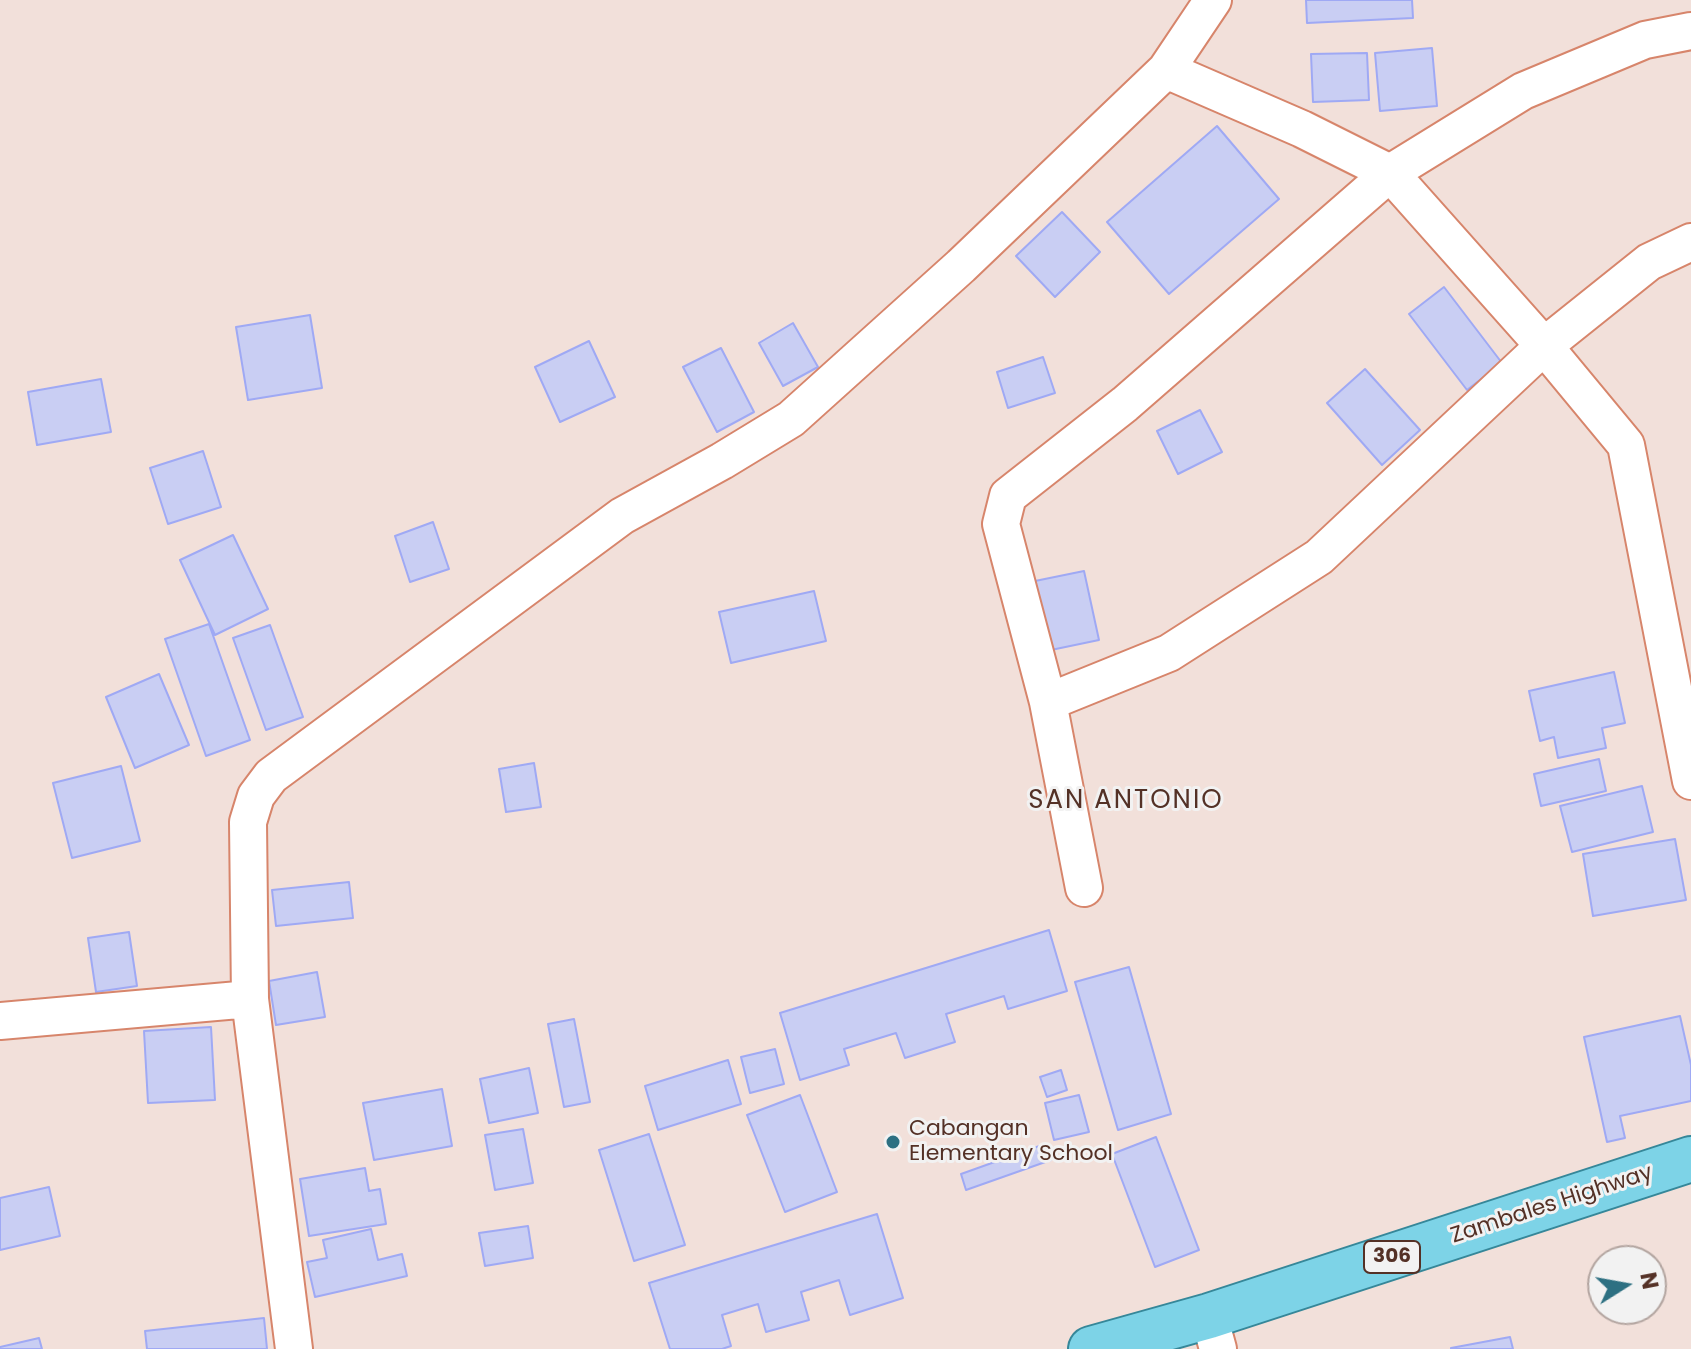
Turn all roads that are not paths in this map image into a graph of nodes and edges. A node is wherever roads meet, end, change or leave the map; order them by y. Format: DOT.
graph roads {
  1 [pos="1213,0"];
  2 [pos="1691,31"];
  3 [pos="1166,70"];
  4 [pos="1390,173"];
  5 [pos="1691,242"];
  6 [pos="1544,346"];
  7 [pos="1048,702"];
  8 [pos="1691,781"];
  9 [pos="1084,888"];
  10 [pos="250,999"];
  11 [pos="0,1021"];
  12 [pos="1691,1159"];
  13 [pos="1213,1333"];
  14 [pos="294,1349"];
  15 [pos="1091,1349"];
  1 -- 3 [label="street"];
  2 -- 4 [label="street"];
  3 -- 4 [label="street"];
  3 -- 10 [label="street"];
  4 -- 6 [label="street"];
  4 -- 7 [label="street"];
  5 -- 6 [label="street"];
  6 -- 7 [label="street"];
  6 -- 8 [label="street"];
  7 -- 9 [label="street"];
  10 -- 11 [label="street"];
  10 -- 14 [label="street"];
  12 -- 13 [label="main road, Zambales Highway / 306"];
  13 -- 15 [label="main road, Zambales Highway / 306"];
}
